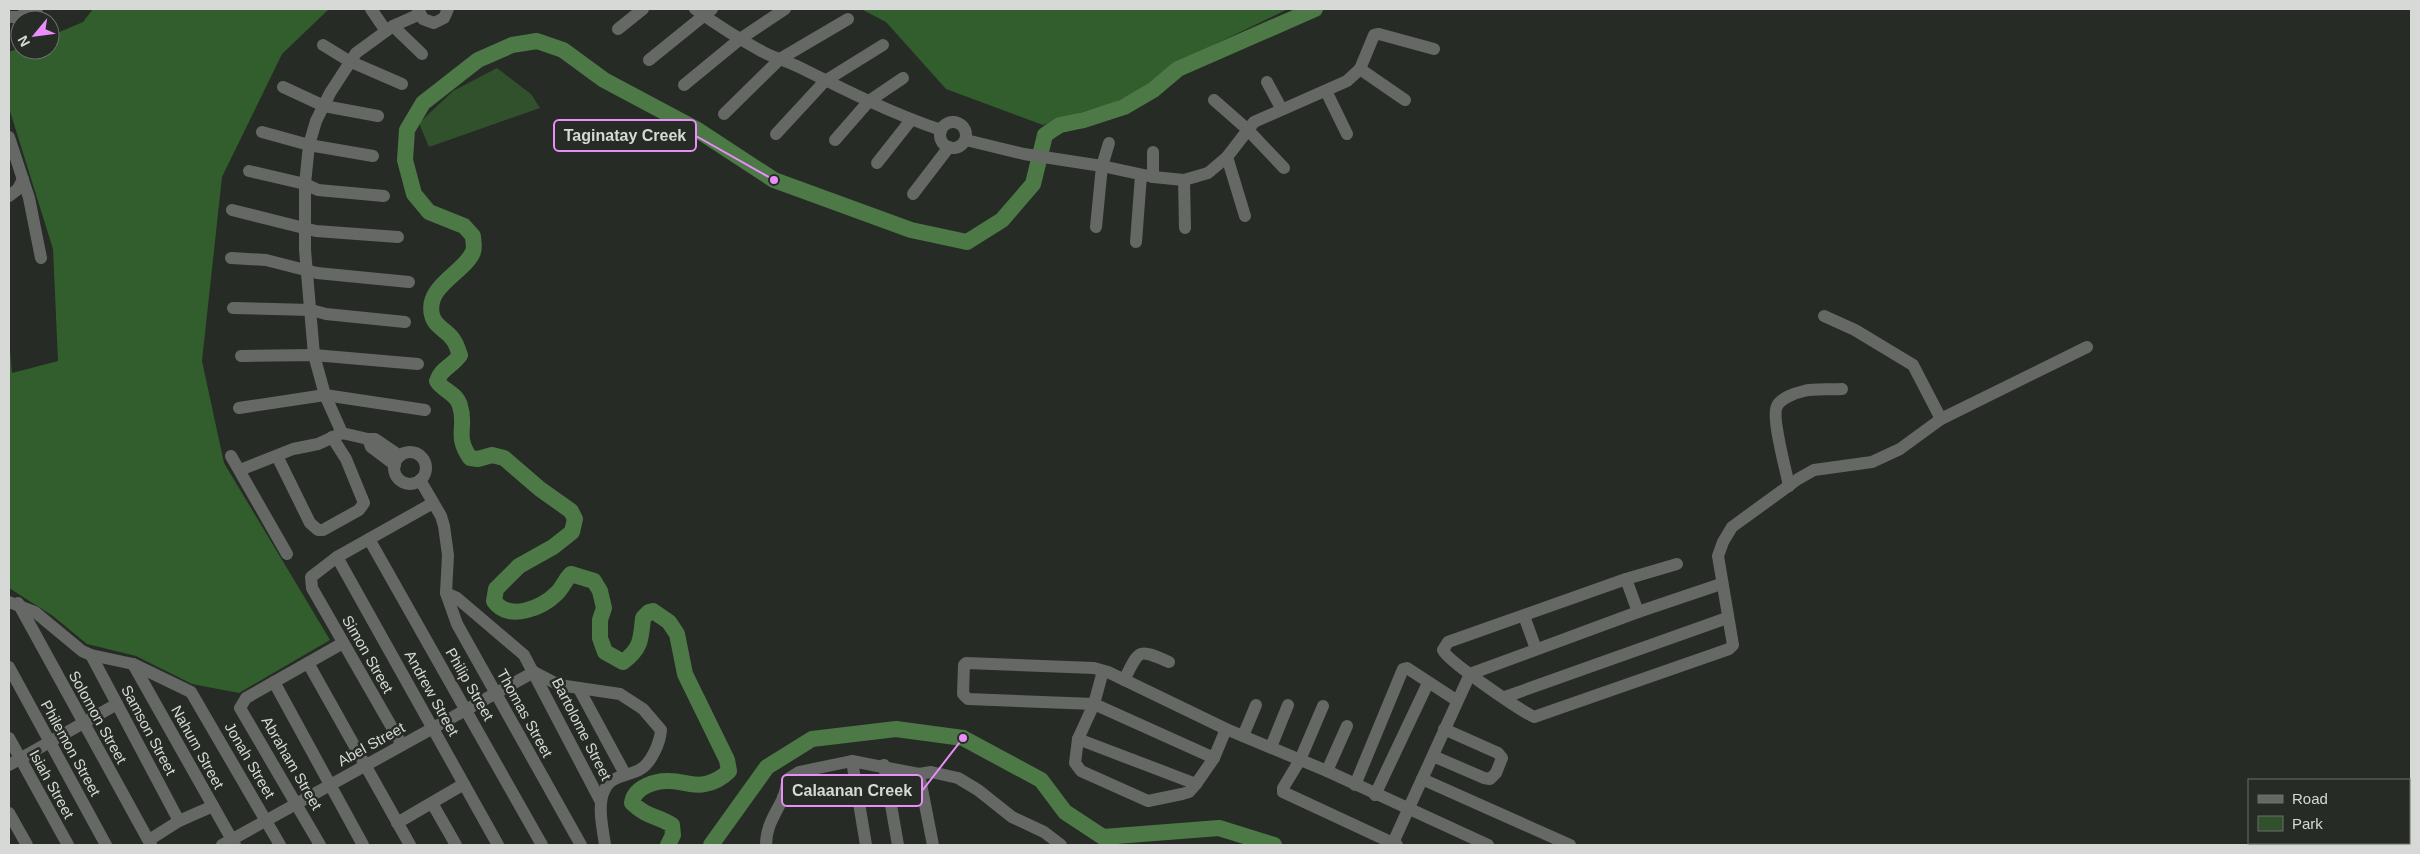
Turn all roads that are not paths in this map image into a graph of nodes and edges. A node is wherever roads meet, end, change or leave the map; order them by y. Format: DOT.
graph roads {
  1 [pos="36,9"];
  2 [pos="372,9"];
  3 [pos="449,9"];
  4 [pos="642,9"];
  5 [pos="785,9"];
  6 [pos="419,11"];
  7 [pos="703,11"];
  8 [pos="9,17"];
  9 [pos="848,19"];
  10 [pos="390,28"];
  11 [pos="618,29"];
  12 [pos="740,39"];
  13 [pos="323,45"];
  14 [pos="883,45"];
  15 [pos="1434,49"];
  16 [pos="422,54"];
  17 [pos="780,59"];
  18 [pos="648,60"];
  19 [pos="349,61"];
  20 [pos="1360,69"];
  21 [pos="903,78"];
  22 [pos="824,81"];
  23 [pos="1267,82"];
  24 [pos="402,84"];
  25 [pos="684,85"];
  26 [pos="283,87"];
  27 [pos="1326,92"];
  28 [pos="1214,100"];
  29 [pos="1405,100"];
  30 [pos="869,101"];
  31 [pos="324,106"];
  32 [pos="1281,108"];
  33 [pos="724,114"];
  34 [pos="378,116"];
  35 [pos="911,120"];
  36 [pos="1247,129"];
  37 [pos="941,130"];
  38 [pos="262,132"];
  39 [pos="776,134"];
  40 [pos="1346,134"];
  41 [pos="9,137"];
  42 [pos="835,140"];
  43 [pos="966,140"];
  44 [pos="1109,143"];
  45 [pos="309,145"];
  46 [pos="949,147"];
  47 [pos="1153,152"];
  48 [pos="373,156"];
  49 [pos="1228,158"];
  50 [pos="877,163"];
  51 [pos="1102,166"];
  52 [pos="1284,168"];
  53 [pos="248,171"];
  54 [pos="1147,176"];
  55 [pos="23,179"];
  56 [pos="1184,180"];
  57 [pos="305,184"];
  58 [pos="913,194"];
  59 [pos="9,196"];
  60 [pos="384,196"];
  61 [pos="232,210"];
  62 [pos="1245,216"];
  63 [pos="305,227"];
  64 [pos="1096,227"];
  65 [pos="1185,228"];
  66 [pos="398,237"];
  67 [pos="1136,242"];
  68 [pos="41,258"];
  69 [pos="231,258"];
  70 [pos="306,268"];
  71 [pos="409,282"];
  72 [pos="233,308"];
  73 [pos="311,310"];
  74 [pos="1824,316"];
  75 [pos="405,322"];
  76 [pos="2087,347"];
  77 [pos="314,355"];
  78 [pos="241,356"];
  79 [pos="418,364"];
  80 [pos="1842,389"];
  81 [pos="325,395"];
  82 [pos="239,408"];
  83 [pos="425,410"];
  84 [pos="1941,419"];
  85 [pos="337,435"];
  86 [pos="231,456"];
  87 [pos="277,456"];
  88 [pos="397,461"];
  89 [pos="240,470"];
  90 [pos="420,480"];
  91 [pos="1789,486"];
  92 [pos="433,503"];
  93 [pos="369,539"];
  94 [pos="287,554"];
  95 [pos="337,557"];
  96 [pos="1677,564"];
  97 [pos="1626,579"];
  98 [pos="1722,584"];
  99 [pos="446,593"];
  100 [pos="13,602"];
  101 [pos="1638,612"];
  102 [pos="475,615"];
  103 [pos="1524,616"];
  104 [pos="1727,618"];
  105 [pos="457,624"];
  106 [pos="343,643"];
  107 [pos="1536,649"];
  108 [pos="91,655"];
  109 [pos="1169,662"];
  110 [pos="308,663"];
  111 [pos="133,664"];
  112 [pos="9,667"];
  113 [pos="1104,671"];
  114 [pos="534,672"];
  115 [pos="1470,674"];
  116 [pos="1124,680"];
  117 [pos="274,682"];
  118 [pos="1428,682"];
  119 [pos="579,690"];
  120 [pos="496,693"];
  121 [pos="1505,697"];
  122 [pos="1456,700"];
  123 [pos="117,704"];
  124 [pos="1094,704"];
  125 [pos="1256,705"];
  126 [pos="1288,705"];
  127 [pos="1324,706"];
  128 [pos="466,710"];
  129 [pos="82,722"];
  130 [pos="1347,726"];
  131 [pos="434,728"];
  132 [pos="1226,729"];
  133 [pos="1444,729"];
  134 [pos="1243,736"];
  135 [pos="9,738"];
  136 [pos="1078,739"];
  137 [pos="50,743"];
  138 [pos="402,745"];
  139 [pos="1271,747"];
  140 [pos="1433,756"];
  141 [pos="1214,758"];
  142 [pos="1300,760"];
  143 [pos="852,761"];
  144 [pos="14,762"];
  145 [pos="884,765"];
  146 [pos="366,766"];
  147 [pos="1327,771"];
  148 [pos="625,774"];
  149 [pos="919,774"];
  150 [pos="1422,779"];
  151 [pos="464,784"];
  152 [pos="856,784"];
  153 [pos="1196,784"];
  154 [pos="1355,785"];
  155 [pos="331,786"];
  156 [pos="1375,795"];
  157 [pos="783,797"];
  158 [pos="601,802"];
  159 [pos="432,803"];
  160 [pos="297,804"];
  161 [pos="213,806"];
  162 [pos="1407,809"];
  163 [pos="9,813"];
  164 [pos="179,821"];
  165 [pos="266,821"];
  166 [pos="397,823"];
  167 [pos="1472,842"];
  168 [pos="150,843"];
  169 [pos="230,844"];
  170 [pos="27,845"];
  171 [pos="68,845"];
  172 [pos="106,845"];
  173 [pos="280,845"];
  174 [pos="320,845"];
  175 [pos="363,845"];
  176 [pos="410,845"];
  177 [pos="456,845"];
  178 [pos="498,845"];
  179 [pos="542,845"];
  180 [pos="581,845"];
  181 [pos="605,845"];
  182 [pos="766,845"];
  183 [pos="866,845"];
  184 [pos="898,845"];
  185 [pos="933,845"];
  186 [pos="1062,845"];
  187 [pos="1394,845"];
  188 [pos="1488,845"];
  189 [pos="1570,845"];
  1 -- 8 [label="street"];
  2 -- 10 [label="street"];
  3 -- 6 [label="street"];
  4 -- 11 [label="street"];
  5 -- 12 [label="street"];
  6 -- 10 [label="street"];
  7 -- 12 [label="street"];
  7 -- 18 [label="street"];
  9 -- 17 [label="street"];
  10 -- 16 [label="street"];
  10 -- 19 [label="street"];
  12 -- 17 [label="street"];
  12 -- 25 [label="street"];
  13 -- 19 [label="street"];
  14 -- 22 [label="street"];
  15 -- 20 [label="street"];
  17 -- 22 [label="street"];
  17 -- 33 [label="street"];
  19 -- 24 [label="street"];
  19 -- 31 [label="street"];
  20 -- 27 [label="street"];
  20 -- 29 [label="street"];
  21 -- 30 [label="street"];
  22 -- 30 [label="street"];
  22 -- 39 [label="street"];
  23 -- 32 [label="street"];
  26 -- 31 [label="street"];
  27 -- 32 [label="street"];
  27 -- 40 [label="street"];
  28 -- 36 [label="street"];
  30 -- 35 [label="street"];
  30 -- 42 [label="street"];
  31 -- 34 [label="street"];
  31 -- 45 [label="street"];
  32 -- 36 [label="street"];
  35 -- 37 [label="street"];
  35 -- 50 [label="street"];
  36 -- 49 [label="street"];
  36 -- 52 [label="street"];
  37 -- 43 [label="street"];
  37 -- 46 [label="street"];
  38 -- 45 [label="street"];
  41 -- 55 [label="street"];
  43 -- 46 [label="street"];
  43 -- 51 [label="street"];
  44 -- 51 [label="street"];
  45 -- 48 [label="street"];
  45 -- 57 [label="street"];
  46 -- 58 [label="street"];
  47 -- 54 [label="street"];
  49 -- 56 [label="street"];
  49 -- 62 [label="street"];
  51 -- 54 [label="street"];
  51 -- 64 [label="street"];
  53 -- 57 [label="street"];
  54 -- 56 [label="street"];
  54 -- 67 [label="street"];
  55 -- 59 [label="street"];
  55 -- 68 [label="street"];
  56 -- 65 [label="street"];
  57 -- 60 [label="street"];
  57 -- 63 [label="street"];
  61 -- 63 [label="street"];
  63 -- 66 [label="street"];
  63 -- 70 [label="street"];
  69 -- 70 [label="street"];
  70 -- 71 [label="street"];
  70 -- 73 [label="street"];
  72 -- 73 [label="street"];
  73 -- 75 [label="street"];
  73 -- 77 [label="street"];
  74 -- 84 [label="street"];
  76 -- 84 [label="street"];
  77 -- 78 [label="street"];
  77 -- 79 [label="street"];
  77 -- 81 [label="street"];
  80 -- 91 [label="street"];
  81 -- 82 [label="street"];
  81 -- 83 [label="street"];
  81 -- 85 [label="street"];
  84 -- 91 [label="street"];
  85 -- 87 [label="street"];
  85 -- 87 [label="street"];
  85 -- 88 [label="street"];
  86 -- 89 [label="street"];
  87 -- 89 [label="street"];
  88 -- 90 [label="street"];
  88 -- 90 [label="street"];
  89 -- 94 [label="street"];
  90 -- 92 [label="street"];
  91 -- 98 [label="street"];
  92 -- 93 [label="street"];
  92 -- 99 [label="street"];
  93 -- 95 [label="street"];
  93 -- 128 [label="street, Philip Street"];
  95 -- 106 [label="street, Simon Street"];
  95 -- 131 [label="street, Andrew Street"];
  96 -- 97 [label="street"];
  97 -- 101 [label="street"];
  97 -- 103 [label="street"];
  98 -- 101 [label="street"];
  98 -- 104 [label="street"];
  99 -- 102 [label="street, Bartolome Street"];
  99 -- 105 [label="street, Thomas Street"];
  100 -- 108 [label="street"];
  100 -- 129 [label="street, Solomon Street"];
  101 -- 107 [label="street"];
  102 -- 105 [label="street"];
  102 -- 114 [label="street, Bartolome Street"];
  103 -- 107 [label="street"];
  103 -- 115 [label="street"];
  104 -- 121 [label="street"];
  104 -- 121 [label="street"];
  105 -- 120 [label="street, Thomas Street"];
  106 -- 110 [label="street"];
  106 -- 138 [label="street, Simon Street"];
  107 -- 115 [label="street"];
  108 -- 111 [label="street"];
  108 -- 123 [label="street, Samson Street"];
  109 -- 116 [label="street"];
  110 -- 117 [label="street"];
  110 -- 146 [label="street"];
  111 -- 161 [label="street, Nahum Street"];
  111 -- 165 [label="street, Jonah Street"];
  112 -- 137 [label="street, Philemon Street"];
  113 -- 116 [label="street"];
  113 -- 124 [label="street"];
  113 -- 124 [label="street"];
  114 -- 119 [label="street"];
  114 -- 120 [label="street, Abel Street"];
  114 -- 158 [label="street, Bartolome Street"];
  115 -- 121 [label="street"];
  115 -- 122 [label="street"];
  116 -- 132 [label="street"];
  117 -- 155 [label="street"];
  117 -- 160 [label="street, Abraham Street"];
  118 -- 122 [label="street"];
  118 -- 154 [label="street"];
  118 -- 156 [label="street"];
  119 -- 148 [label="street"];
  119 -- 148 [label="street"];
  120 -- 128 [label="street, Abel Street"];
  120 -- 180 [label="street, Thomas Street"];
  122 -- 133 [label="street"];
  123 -- 129 [label="street"];
  123 -- 164 [label="street, Samson Street"];
  124 -- 136 [label="street"];
  124 -- 141 [label="street"];
  125 -- 134 [label="street"];
  126 -- 139 [label="street"];
  127 -- 142 [label="street"];
  128 -- 131 [label="street, Abel Street"];
  128 -- 179 [label="street, Philip Street"];
  129 -- 137 [label="street"];
  129 -- 168 [label="street, Solomon Street"];
  130 -- 147 [label="street"];
  131 -- 138 [label="street, Abel Street"];
  131 -- 151 [label="street, Andrew Street"];
  132 -- 134 [label="street"];
  132 -- 141 [label="street"];
  133 -- 140 [label="street"];
  133 -- 140 [label="street"];
  134 -- 139 [label="street"];
  135 -- 144 [label="street, Isiah Street"];
  136 -- 153 [label="street"];
  136 -- 153 [label="street"];
  137 -- 144 [label="street"];
  137 -- 172 [label="street, Philemon Street"];
  138 -- 146 [label="street, Abel Street"];
  139 -- 142 [label="street"];
  140 -- 150 [label="street"];
  141 -- 153 [label="street"];
  142 -- 147 [label="street"];
  142 -- 187 [label="street"];
  143 -- 145 [label="street"];
  143 -- 152 [label="street"];
  143 -- 157 [label="street"];
  144 -- 171 [label="street, Isiah Street"];
  145 -- 149 [label="street"];
  145 -- 184 [label="street"];
  146 -- 155 [label="street, Abel Street"];
  146 -- 166 [label="street"];
  147 -- 154 [label="street"];
  148 -- 158 [label="street"];
  149 -- 185 [label="street"];
  149 -- 186 [label="street"];
  150 -- 162 [label="street"];
  150 -- 189 [label="street"];
  151 -- 159 [label="street"];
  151 -- 178 [label="street, Andrew Street"];
  152 -- 157 [label="street"];
  152 -- 183 [label="street"];
  154 -- 156 [label="street"];
  155 -- 160 [label="street, Abel Street"];
  155 -- 175 [label="street"];
  156 -- 162 [label="street"];
  157 -- 182 [label="street"];
  158 -- 181 [label="street"];
  159 -- 166 [label="street"];
  159 -- 177 [label="street"];
  160 -- 165 [label="street, Abel Street"];
  160 -- 174 [label="street, Abraham Street"];
  161 -- 164 [label="street"];
  161 -- 169 [label="street, Nahum Street"];
  162 -- 167 [label="street"];
  162 -- 187 [label="street"];
  163 -- 170 [label="street"];
  164 -- 168 [label="street"];
  165 -- 169 [label="street, Abel Street"];
  165 -- 173 [label="street, Jonah Street"];
  166 -- 176 [label="street"];
  167 -- 188 [label="street"];
}
